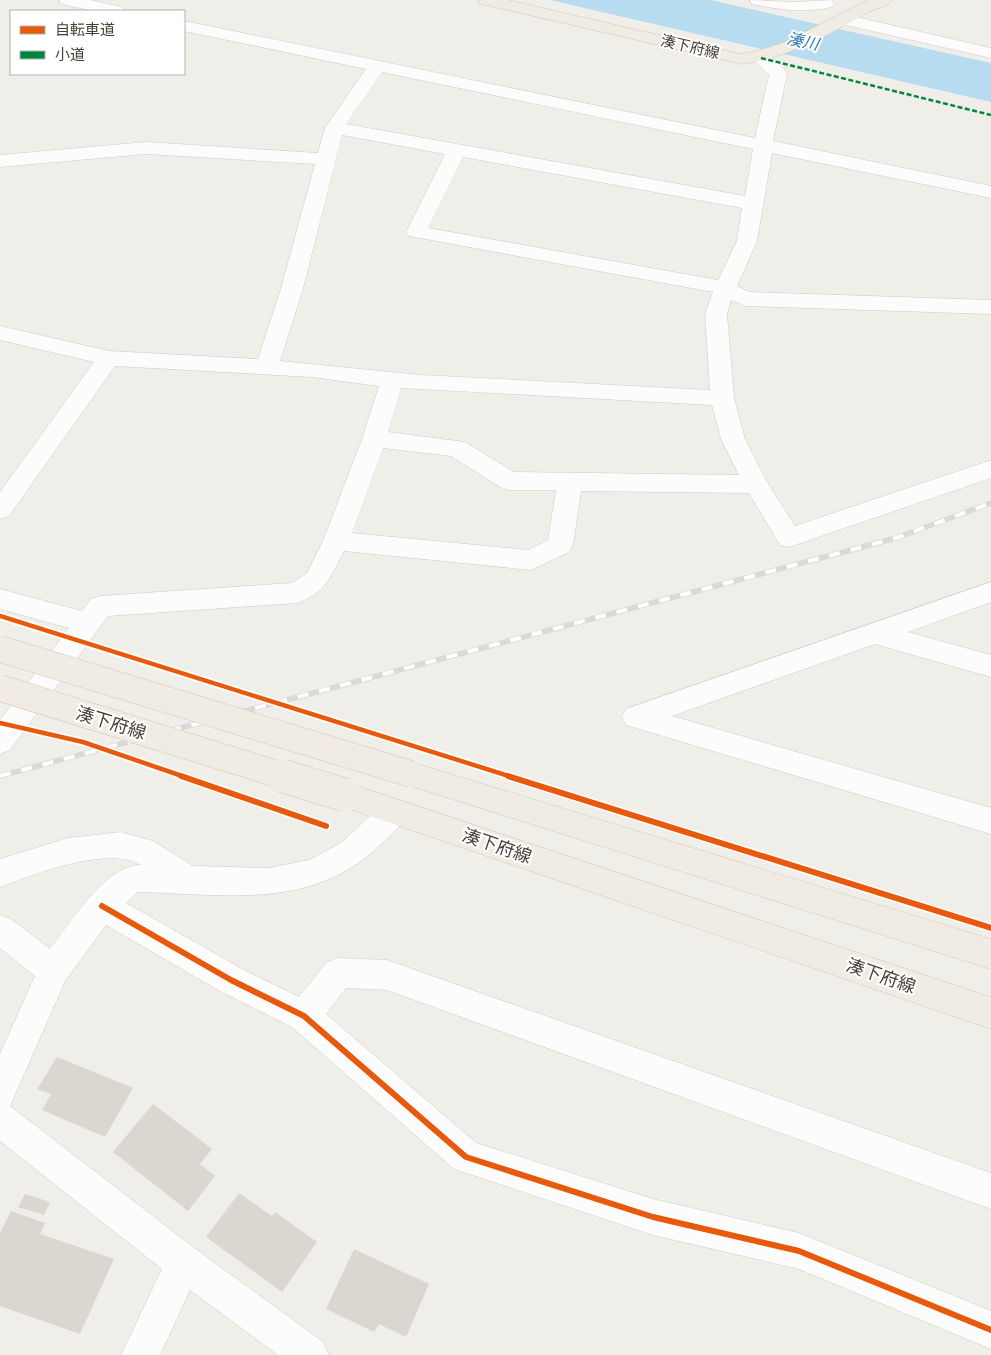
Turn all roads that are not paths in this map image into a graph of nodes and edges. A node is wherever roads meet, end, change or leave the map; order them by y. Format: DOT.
graph roads {
  1 [pos="67,0"];
  2 [pos="486,0"];
  3 [pos="758,0"];
  4 [pos="884,0"];
  5 [pos="822,1"];
  6 [pos="112,10"];
  7 [pos="849,16"];
  8 [pos="185,26"];
  9 [pos="991,53"];
  10 [pos="761,58"];
  11 [pos="376,67"];
  12 [pos="334,128"];
  13 [pos="763,144"];
  14 [pos="456,150"];
  15 [pos="326,159"];
  16 [pos="0,161"];
  17 [pos="991,192"];
  18 [pos="753,204"];
  19 [pos="725,288"];
  20 [pos="991,307"];
  21 [pos="0,333"];
  22 [pos="109,358"];
  23 [pos="266,368"];
  24 [pos="392,382"];
  25 [pos="722,398"];
  26 [pos="374,439"];
  27 [pos="991,469"];
  28 [pos="570,482"];
  29 [pos="756,484"];
  30 [pos="0,510"];
  31 [pos="336,541"];
  32 [pos="991,592"];
  33 [pos="0,599"];
  34 [pos="88,623"];
  35 [pos="874,633"];
  36 [pos="0,649"];
  37 [pos="991,666"];
  38 [pos="0,688"];
  39 [pos="0,742"];
  40 [pos="394,812"];
  41 [pos="991,821"];
  42 [pos="0,873"];
  43 [pos="186,878"];
  44 [pos="102,906"];
  45 [pos="0,929"];
  46 [pos="991,954"];
  47 [pos="53,971"];
  48 [pos="991,1013"];
  49 [pos="304,1016"];
  50 [pos="0,1093"];
  51 [pos="0,1120"];
  52 [pos="991,1191"];
  53 [pos="184,1263"];
  54 [pos="991,1330"];
  55 [pos="140,1355"];
  56 [pos="310,1355"];
  1 -- 6 [label="street"];
  2 -- 10 [label="main road, 湊下府線"];
  3 -- 5 [label="street"];
  4 -- 7 [label="main road, 湊下府線"];
  5 -- 7 [label="street"];
  7 -- 9 [label="street"];
  7 -- 10 [label="main road, 湊下府線"];
  8 -- 11 [label="street"];
  10 -- 13 [label="street"];
  11 -- 12 [label="street"];
  11 -- 13 [label="street"];
  12 -- 14 [label="street"];
  12 -- 15 [label="street"];
  13 -- 17 [label="street"];
  13 -- 18 [label="street"];
  14 -- 18 [label="street"];
  14 -- 19 [label="street"];
  15 -- 16 [label="street"];
  15 -- 23 [label="street"];
  18 -- 19 [label="street"];
  19 -- 20 [label="street"];
  19 -- 25 [label="street"];
  21 -- 22 [label="street"];
  22 -- 23 [label="street"];
  22 -- 30 [label="street"];
  23 -- 24 [label="street"];
  24 -- 25 [label="street"];
  24 -- 26 [label="street"];
  25 -- 29 [label="street"];
  26 -- 28 [label="street"];
  26 -- 31 [label="street"];
  27 -- 29 [label="street"];
  28 -- 29 [label="street"];
  28 -- 31 [label="street"];
  31 -- 34 [label="street"];
  32 -- 35 [label="street"];
  33 -- 34 [label="street"];
  34 -- 39 [label="street"];
  35 -- 37 [label="street"];
  35 -- 41 [label="street"];
  36 -- 46 [label="main road, bridge"];
  38 -- 40 [label="main road, 湊下府線, bridge"];
  40 -- 43 [label="street"];
  40 -- 48 [label="main road, 湊下府線"];
  42 -- 43 [label="street"];
  43 -- 44 [label="street"];
  44 -- 47 [label="street"];
  44 -- 49 [label="street"];
  45 -- 47 [label="street"];
  47 -- 50 [label="street"];
  49 -- 52 [label="street"];
  49 -- 54 [label="street"];
  51 -- 53 [label="street"];
  53 -- 55 [label="street"];
  53 -- 56 [label="street"];
}
